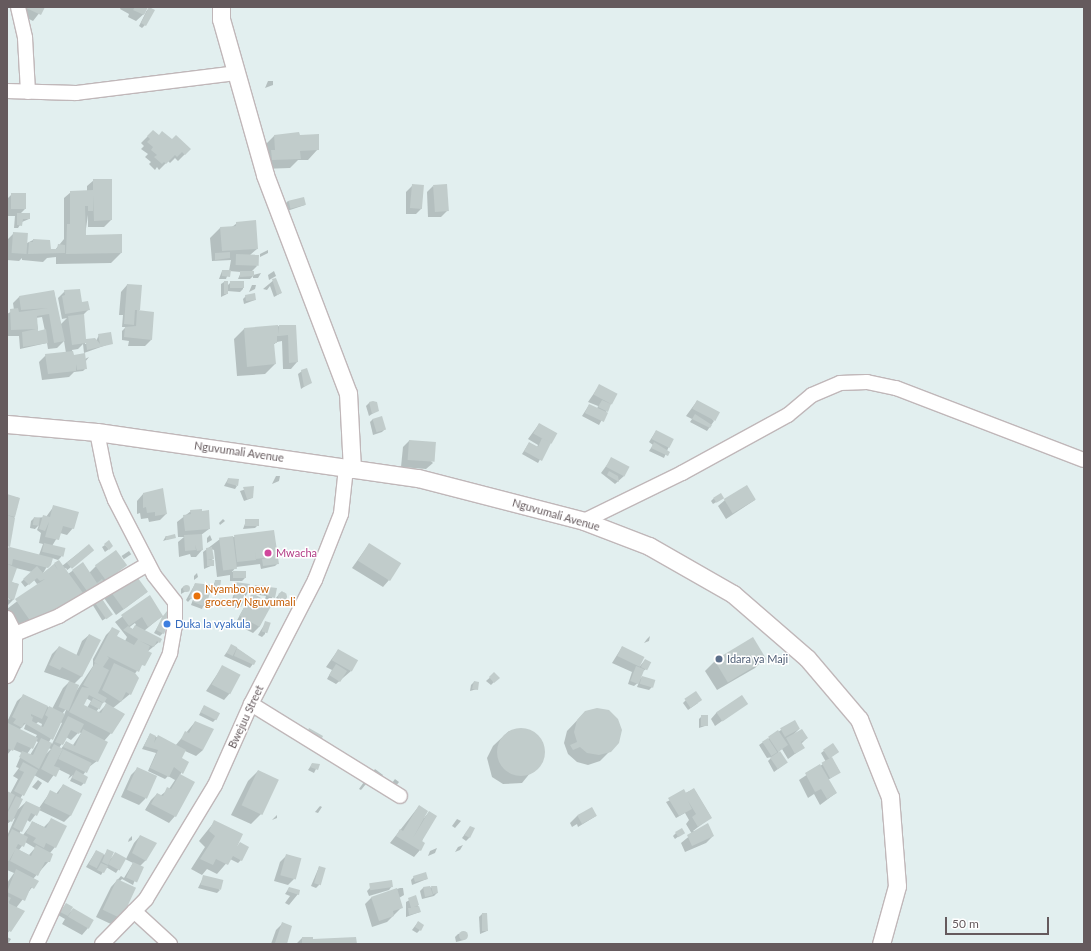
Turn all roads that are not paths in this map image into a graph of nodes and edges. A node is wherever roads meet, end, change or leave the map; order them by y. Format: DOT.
graph roads {
  1 [pos="18,7"];
  2 [pos="221,7"];
  3 [pos="237,73"];
  4 [pos="7,92"];
  5 [pos="28,92"];
  6 [pos="7,424"];
  7 [pos="97,432"];
  8 [pos="1084,460"];
  9 [pos="349,468"];
  10 [pos="584,521"];
  11 [pos="148,564"];
  12 [pos="7,618"];
  13 [pos="15,634"];
  14 [pos="7,676"];
  15 [pos="251,704"];
  16 [pos="400,796"];
  17 [pos="134,911"];
  18 [pos="37,944"];
  19 [pos="102,944"];
  20 [pos="170,944"];
  21 [pos="881,944"];
  1 -- 5 [label="street"];
  2 -- 3 [label="street"];
  3 -- 5 [label="street"];
  3 -- 9 [label="street"];
  4 -- 5 [label="street"];
  6 -- 7 [label="street, Nguvumali Avenue"];
  7 -- 9 [label="street, Nguvumali Avenue"];
  7 -- 11 [label="street"];
  8 -- 10 [label="street"];
  9 -- 10 [label="street, Nguvumali Avenue"];
  9 -- 15 [label="street, Bwejuu Street"];
  10 -- 21 [label="street, Nguvumali Avenue"];
  11 -- 13 [label="street"];
  11 -- 18 [label="street"];
  12 -- 13 [label="street"];
  13 -- 14 [label="street"];
  15 -- 16 [label="street"];
  15 -- 17 [label="street, Bwejuu Street"];
  17 -- 19 [label="street, Bwejuu Street"];
  17 -- 20 [label="street"];
}
